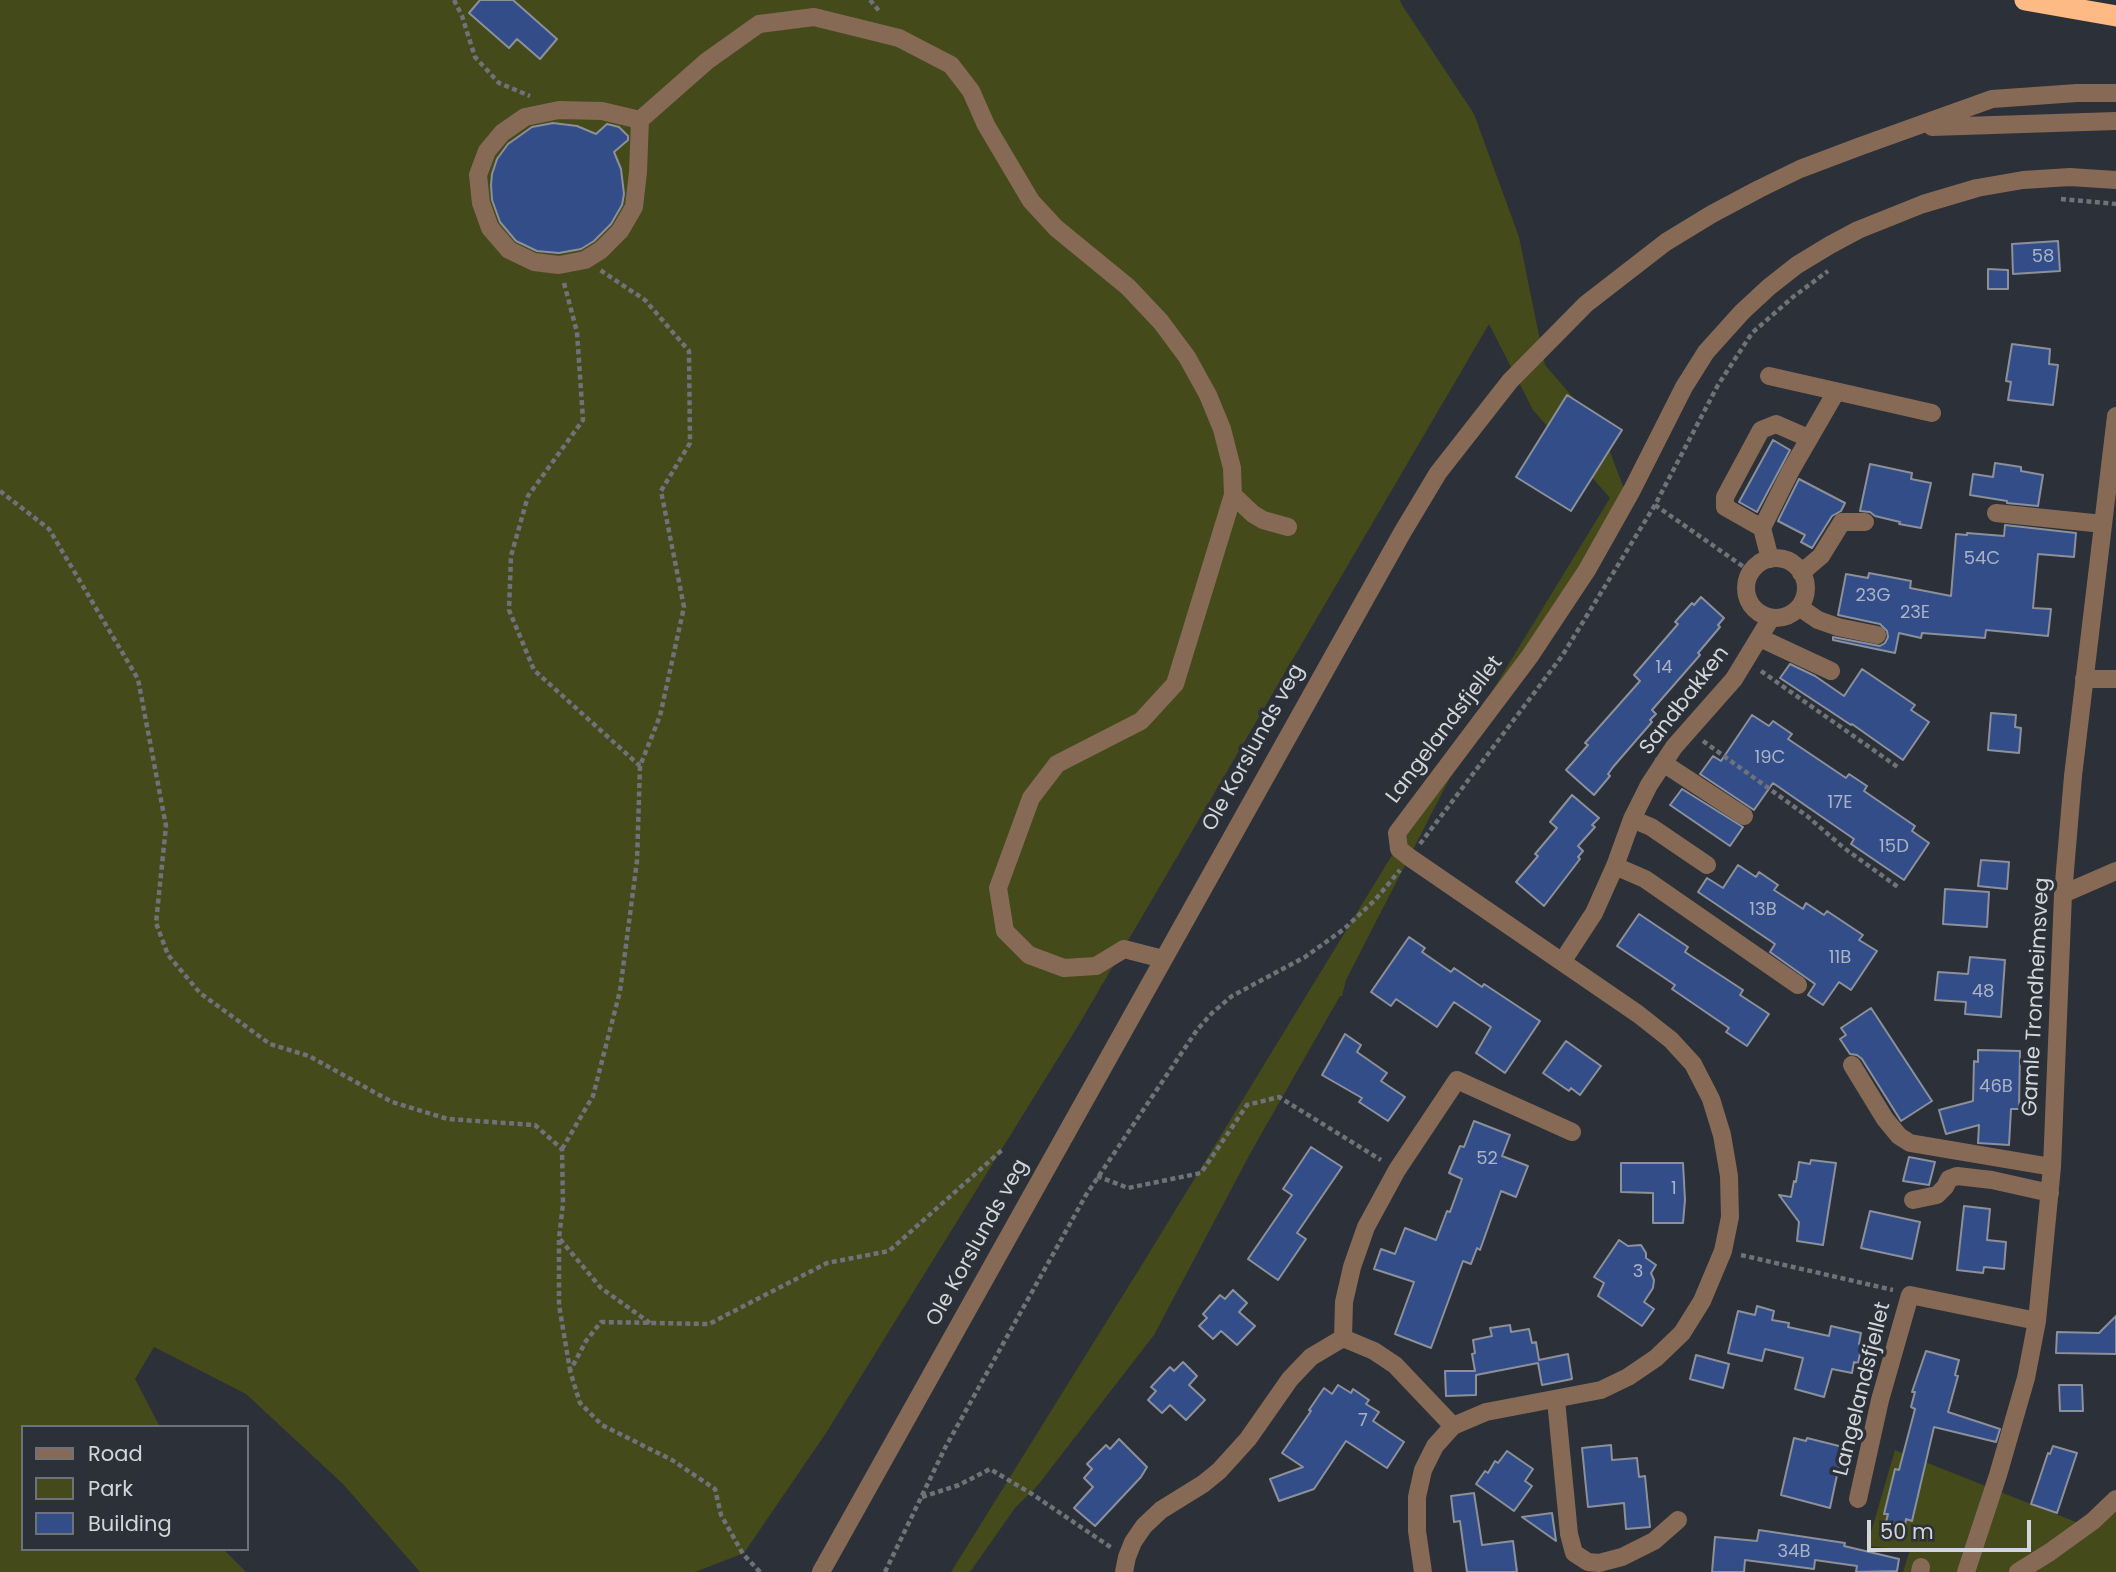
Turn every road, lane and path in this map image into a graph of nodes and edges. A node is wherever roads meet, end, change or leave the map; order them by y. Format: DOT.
graph roads {
  1 [pos="454,0"];
  2 [pos="2025,0"];
  3 [pos="2116,16"];
  4 [pos="2116,93"];
  5 [pos="559,110"];
  6 [pos="640,120"];
  7 [pos="2116,121"];
  8 [pos="1915,128"];
  9 [pos="2116,180"];
  10 [pos="2050,200"];
  11 [pos="2116,204"];
  12 [pos="585,260"];
  13 [pos="559,265"];
  14 [pos="1832,269"];
  15 [pos="1769,376"];
  16 [pos="1836,392"];
  17 [pos="1932,413"];
  18 [pos="2116,416"];
  19 [pos="1808,438"];
  20 [pos="0,491"];
  21 [pos="1233,495"];
  22 [pos="1655,505"];
  23 [pos="1996,513"];
  24 [pos="1865,522"];
  25 [pos="2103,524"];
  26 [pos="1288,527"];
  27 [pos="1762,528"];
  28 [pos="1770,559"];
  29 [pos="1751,572"];
  30 [pos="1801,573"];
  31 [pos="1799,607"];
  32 [pos="1771,618"];
  33 [pos="1877,635"];
  34 [pos="1760,638"];
  35 [pos="1745,661"];
  36 [pos="1831,671"];
  37 [pos="2084,679"];
  38 [pos="2116,679"];
  39 [pos="1689,731"];
  40 [pos="1663,763"];
  41 [pos="640,766"];
  42 [pos="1899,768"];
  43 [pos="1744,816"];
  44 [pos="1632,819"];
  45 [pos="1409,857"];
  46 [pos="1707,865"];
  47 [pos="1615,866"];
  48 [pos="2116,872"];
  49 [pos="1898,887"];
  50 [pos="2063,894"];
  51 [pos="1163,959"];
  52 [pos="1562,962"];
  53 [pos="1798,985"];
  54 [pos="1852,1065"];
  55 [pos="1572,1132"];
  56 [pos="562,1149"];
  57 [pos="1002,1150"];
  58 [pos="2052,1167"];
  59 [pos="1397,1170"];
  60 [pos="1097,1176"];
  61 [pos="2050,1193"];
  62 [pos="1913,1200"];
  63 [pos="559,1238"];
  64 [pos="1723,1251"];
  65 [pos="1910,1295"];
  66 [pos="2037,1321"];
  67 [pos="650,1323"];
  68 [pos="1343,1338"];
  69 [pos="570,1371"];
  70 [pos="1556,1400"];
  71 [pos="1453,1426"];
  72 [pos="921,1497"];
  73 [pos="1858,1499"];
  74 [pos="2116,1499"];
  75 [pos="1678,1520"];
  76 [pos="1126,1565"];
  77 [pos="760,1572"];
  78 [pos="821,1572"];
  79 [pos="885,1572"];
  80 [pos="1423,1572"];
  81 [pos="1966,1572"];
  82 [pos="2018,1572"];
  1 -- 5 [label="path"];
  2 -- 3 [label="highway"];
  4 -- 8 [label="street, Ole Korslunds veg"];
  5 -- 6 [label="street"];
  5 -- 13 [label="street"];
  6 -- 12 [label="street"];
  6 -- 21 [label="street"];
  7 -- 8 [label="street, Ole Korslunds veg"];
  8 -- 51 [label="street, Ole Korslunds veg"];
  9 -- 45 [label="street, Langelandsfjellet"];
  10 -- 11 [label="path"];
  12 -- 13 [label="street"];
  12 -- 41 [label="path"];
  13 -- 41 [label="path"];
  14 -- 22 [label="path"];
  15 -- 16 [label="street"];
  16 -- 17 [label="street"];
  16 -- 19 [label="street"];
  18 -- 25 [label="street, Gamle Trondheimsveg"];
  19 -- 27 [label="street"];
  19 -- 27 [label="street"];
  20 -- 56 [label="path"];
  21 -- 26 [label="street"];
  21 -- 51 [label="street"];
  22 -- 29 [label="path"];
  22 -- 45 [label="path"];
  23 -- 25 [label="street"];
  24 -- 30 [label="street"];
  25 -- 37 [label="street, Gamle Trondheimsveg"];
  27 -- 28 [label="street"];
  28 -- 29 [label="street"];
  28 -- 30 [label="street"];
  29 -- 32 [label="street"];
  30 -- 31 [label="street"];
  31 -- 32 [label="street"];
  31 -- 33 [label="street"];
  32 -- 34 [label="street, Sandbakken"];
  34 -- 35 [label="street, Sandbakken"];
  34 -- 36 [label="street"];
  35 -- 39 [label="street, Sandbakken"];
  35 -- 42 [label="path"];
  37 -- 38 [label="street"];
  37 -- 50 [label="street, Gamle Trondheimsveg"];
  39 -- 40 [label="street, Sandbakken"];
  39 -- 49 [label="path"];
  40 -- 43 [label="street"];
  40 -- 44 [label="street, Sandbakken"];
  41 -- 56 [label="path"];
  44 -- 46 [label="street"];
  44 -- 47 [label="street, Sandbakken"];
  45 -- 52 [label="street"];
  45 -- 60 [label="path"];
  47 -- 52 [label="street, Sandbakken"];
  47 -- 53 [label="street"];
  48 -- 50 [label="street"];
  50 -- 58 [label="street, Gamle Trondheimsveg"];
  51 -- 78 [label="street, Ole Korslunds veg"];
  52 -- 64 [label="street"];
  54 -- 58 [label="street"];
  55 -- 59 [label="street"];
  56 -- 63 [label="path"];
  57 -- 67 [label="path"];
  58 -- 61 [label="street, Gamle Trondheimsveg"];
  59 -- 60 [label="path"];
  59 -- 68 [label="street"];
  60 -- 72 [label="path"];
  61 -- 62 [label="street"];
  61 -- 66 [label="street, Gamle Trondheimsveg"];
  63 -- 67 [label="path"];
  63 -- 69 [label="path"];
  64 -- 65 [label="path"];
  64 -- 70 [label="street"];
  65 -- 66 [label="street, Langelandsfjellet"];
  65 -- 73 [label="street, Langelandsfjellet"];
  66 -- 81 [label="street, Gamle Trondheimsveg"];
  67 -- 69 [label="path"];
  68 -- 71 [label="street"];
  68 -- 76 [label="street"];
  69 -- 77 [label="path"];
  70 -- 71 [label="street"];
  70 -- 75 [label="street"];
  71 -- 80 [label="street"];
  72 -- 76 [label="path"];
  72 -- 79 [label="path"];
  74 -- 82 [label="street"];
}
